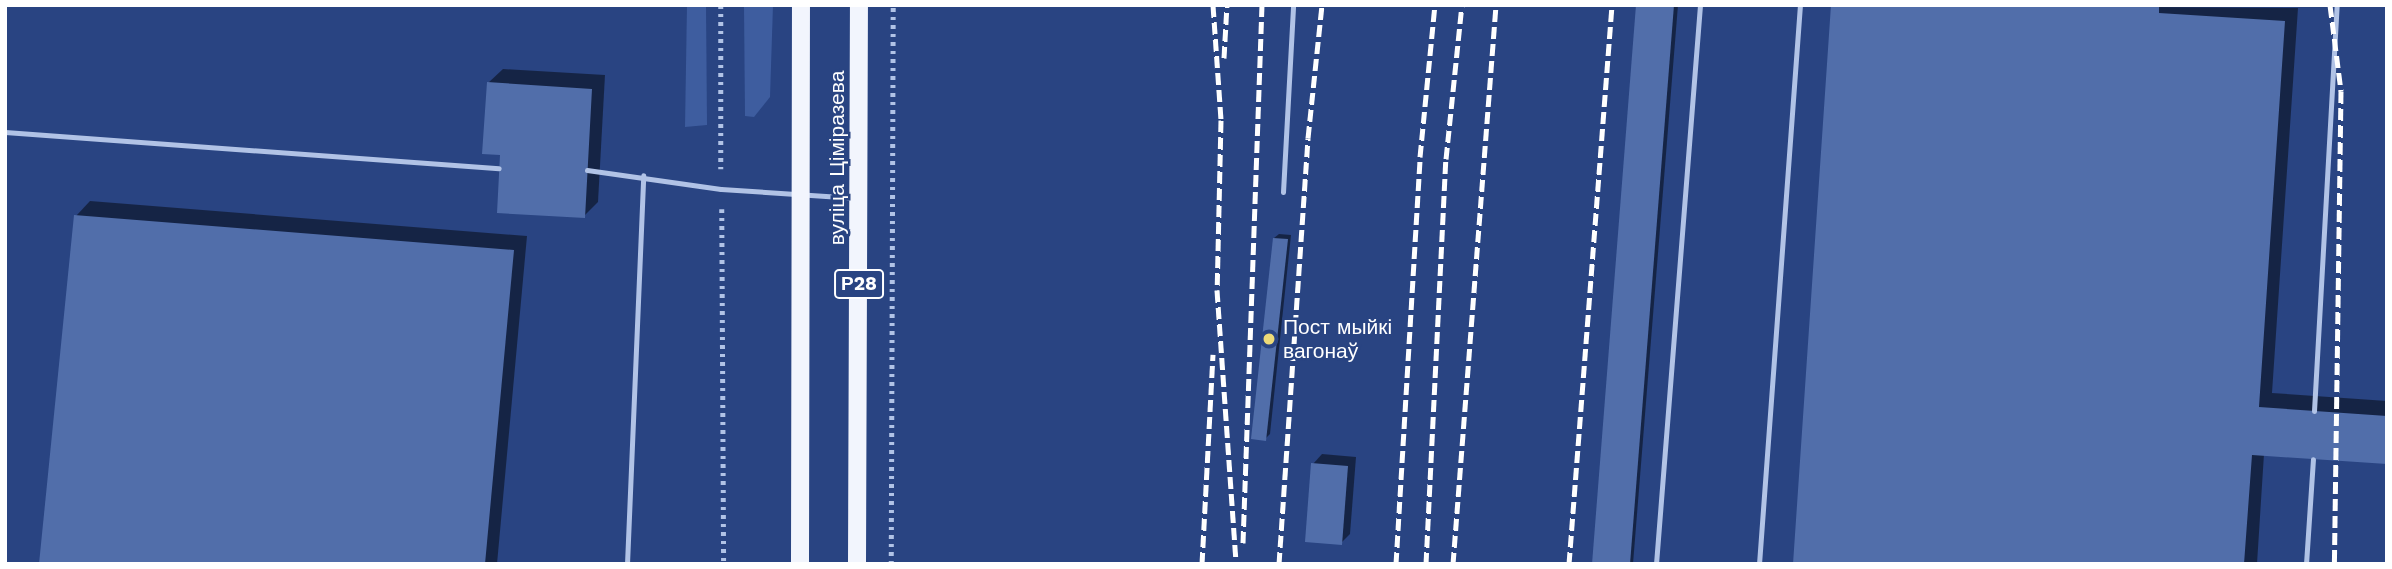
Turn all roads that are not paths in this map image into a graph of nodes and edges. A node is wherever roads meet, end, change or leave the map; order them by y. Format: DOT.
graph roads {
  1 [pos="801,5"];
  2 [pos="859,5"];
  3 [pos="1293,5"];
  4 [pos="1700,5"];
  5 [pos="1800,5"];
  6 [pos="2337,5"];
  7 [pos="5,132"];
  8 [pos="499,168"];
  9 [pos="587,170"];
  10 [pos="643,174"];
  11 [pos="799,192"];
  12 [pos="1283,192"];
  13 [pos="859,198"];
  14 [pos="2314,411"];
  15 [pos="2313,459"];
  16 [pos="626,564"];
  17 [pos="800,564"];
  18 [pos="857,564"];
  19 [pos="1656,564"];
  20 [pos="1759,564"];
  21 [pos="2306,564"];
  1 -- 11 [label="main road, вуліца Ціміразева"];
  2 -- 13 [label="main road, вуліца Ціміразева / Р28"];
  3 -- 12 [label="lane"];
  4 -- 19 [label="lane"];
  5 -- 20 [label="lane"];
  6 -- 14 [label="lane"];
  7 -- 8 [label="lane"];
  9 -- 10 [label="lane"];
  10 -- 11 [label="lane"];
  10 -- 16 [label="lane"];
  11 -- 13 [label="lane"];
  11 -- 17 [label="main road, вуліца Ціміразева"];
  13 -- 18 [label="main road, вуліца Ціміразева / Р28"];
  15 -- 21 [label="lane"];
}
